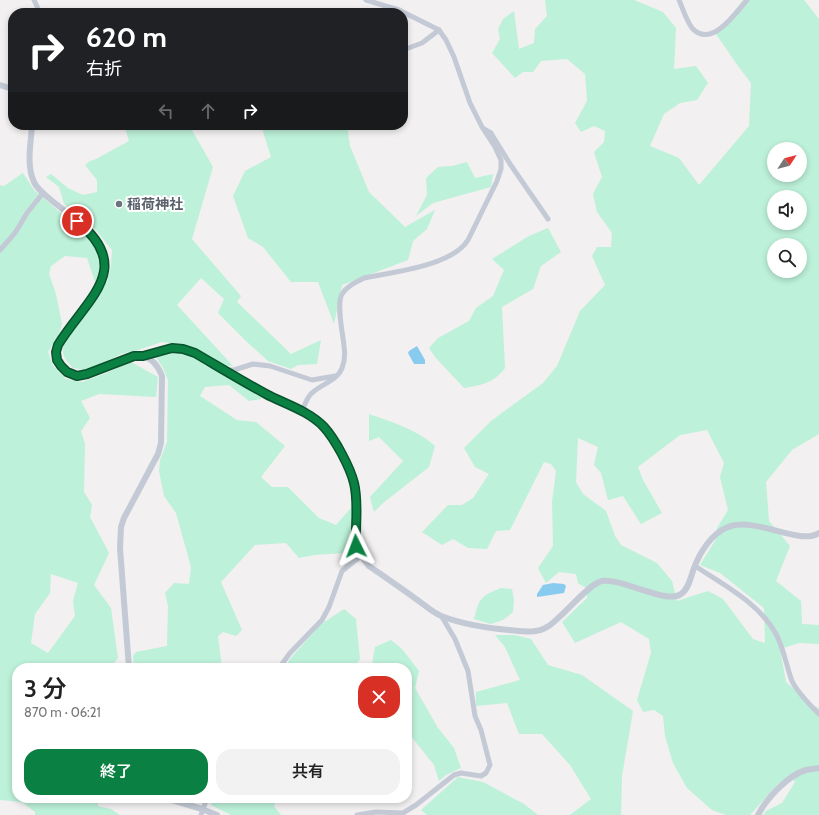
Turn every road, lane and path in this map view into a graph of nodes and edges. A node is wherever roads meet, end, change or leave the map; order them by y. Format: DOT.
graph roads {
  1 [pos="366,0"];
  2 [pos="679,0"];
  3 [pos="747,0"];
  4 [pos="392,8"];
  5 [pos="408,14"];
  6 [pos="439,30"];
  7 [pos="408,48"];
  8 [pos="482,127"];
  9 [pos="32,130"];
  10 [pos="43,193"];
  11 [pos="548,219"];
  12 [pos="0,250"];
  13 [pos="143,356"];
  14 [pos="226,370"];
  15 [pos="337,376"];
  16 [pos="302,412"];
  17 [pos="819,533"];
  18 [pos="361,556"];
  19 [pos="695,566"];
  20 [pos="442,617"];
  21 [pos="129,663"];
  22 [pos="283,663"];
  23 [pos="819,714"];
  24 [pos="819,768"];
  25 [pos="178,803"];
  26 [pos="202,812"];
  27 [pos="217,815"];
  28 [pos="357,815"];
  29 [pos="758,815"];
  1 -- 4 [label="street"];
  2 -- 3 [label="street"];
  5 -- 6 [label="street"];
  6 -- 7 [label="street"];
  6 -- 8 [label="street"];
  8 -- 11 [label="street"];
  8 -- 15 [label="street"];
  9 -- 10 [label="street"];
  10 -- 12 [label="street"];
  10 -- 13 [label="street"];
  13 -- 14 [label="street"];
  13 -- 21 [label="street"];
  14 -- 15 [label="street"];
  14 -- 16 [label="street"];
  15 -- 16 [label="street"];
  16 -- 18 [label="street"];
  17 -- 19 [label="street"];
  18 -- 20 [label="street"];
  18 -- 22 [label="street"];
  19 -- 20 [label="street"];
  19 -- 23 [label="street"];
  20 -- 28 [label="street"];
  24 -- 29 [label="street"];
  25 -- 26 [label="street"];
  26 -- 27 [label="street"];
}
